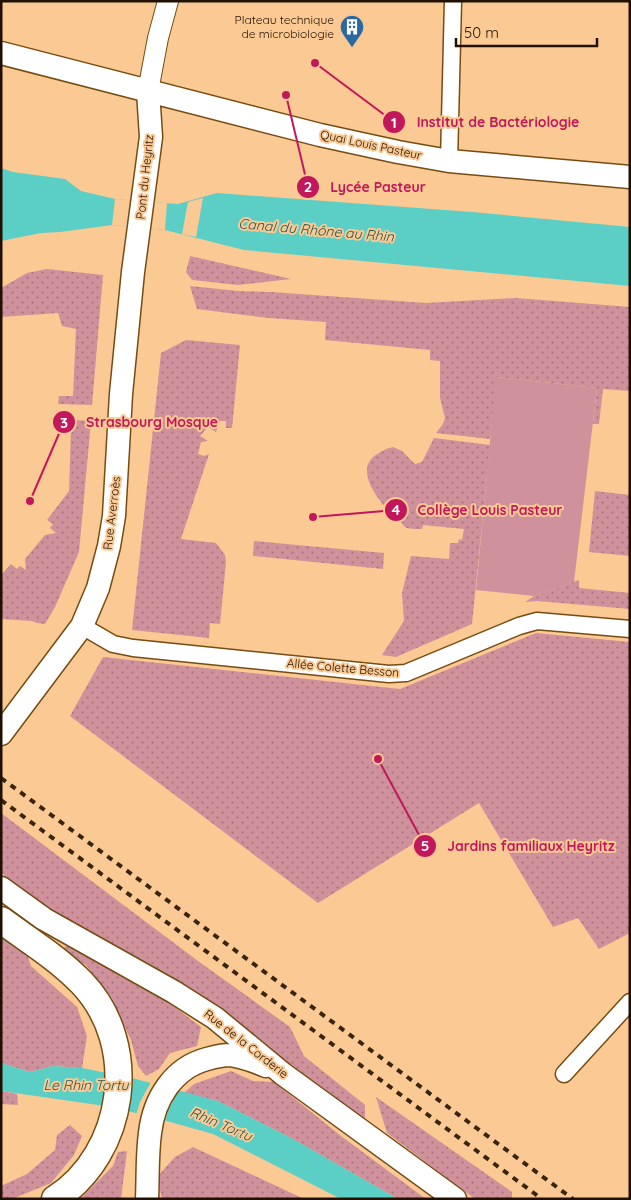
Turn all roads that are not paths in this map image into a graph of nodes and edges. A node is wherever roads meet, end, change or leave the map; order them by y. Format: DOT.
graph roads {
  1 [pos="168,1"];
  2 [pos="453,1"];
  3 [pos="1,53"];
  4 [pos="148,92"];
  5 [pos="449,161"];
  6 [pos="630,177"];
  7 [pos="134,262"];
  8 [pos="82,626"];
  9 [pos="630,629"];
  10 [pos="1,734"];
  11 [pos="1,888"];
  12 [pos="1,920"];
  13 [pos="630,1002"];
  14 [pos="283,1074"];
  15 [pos="564,1074"];
  16 [pos="55,1199"];
  17 [pos="147,1199"];
  18 [pos="455,1199"];
  1 -- 4 [label="street"];
  2 -- 5 [label="street"];
  3 -- 4 [label="main road, Quai Louis Pasteur"];
  4 -- 5 [label="main road, Quai Louis Pasteur"];
  4 -- 7 [label="main road, Pont du Heyritz"];
  5 -- 6 [label="main road, Quai Louis Pasteur"];
  7 -- 8 [label="main road, Rue Averroès"];
  8 -- 9 [label="street, Allée Colette Besson"];
  8 -- 10 [label="main road, Rue Averroès"];
  11 -- 14 [label="main road, Rue de la Corderie"];
  12 -- 16 [label="highway"];
  13 -- 15 [label="street"];
  14 -- 17 [label="main road"];
  14 -- 18 [label="main road, Rue de la Corderie"];
}
